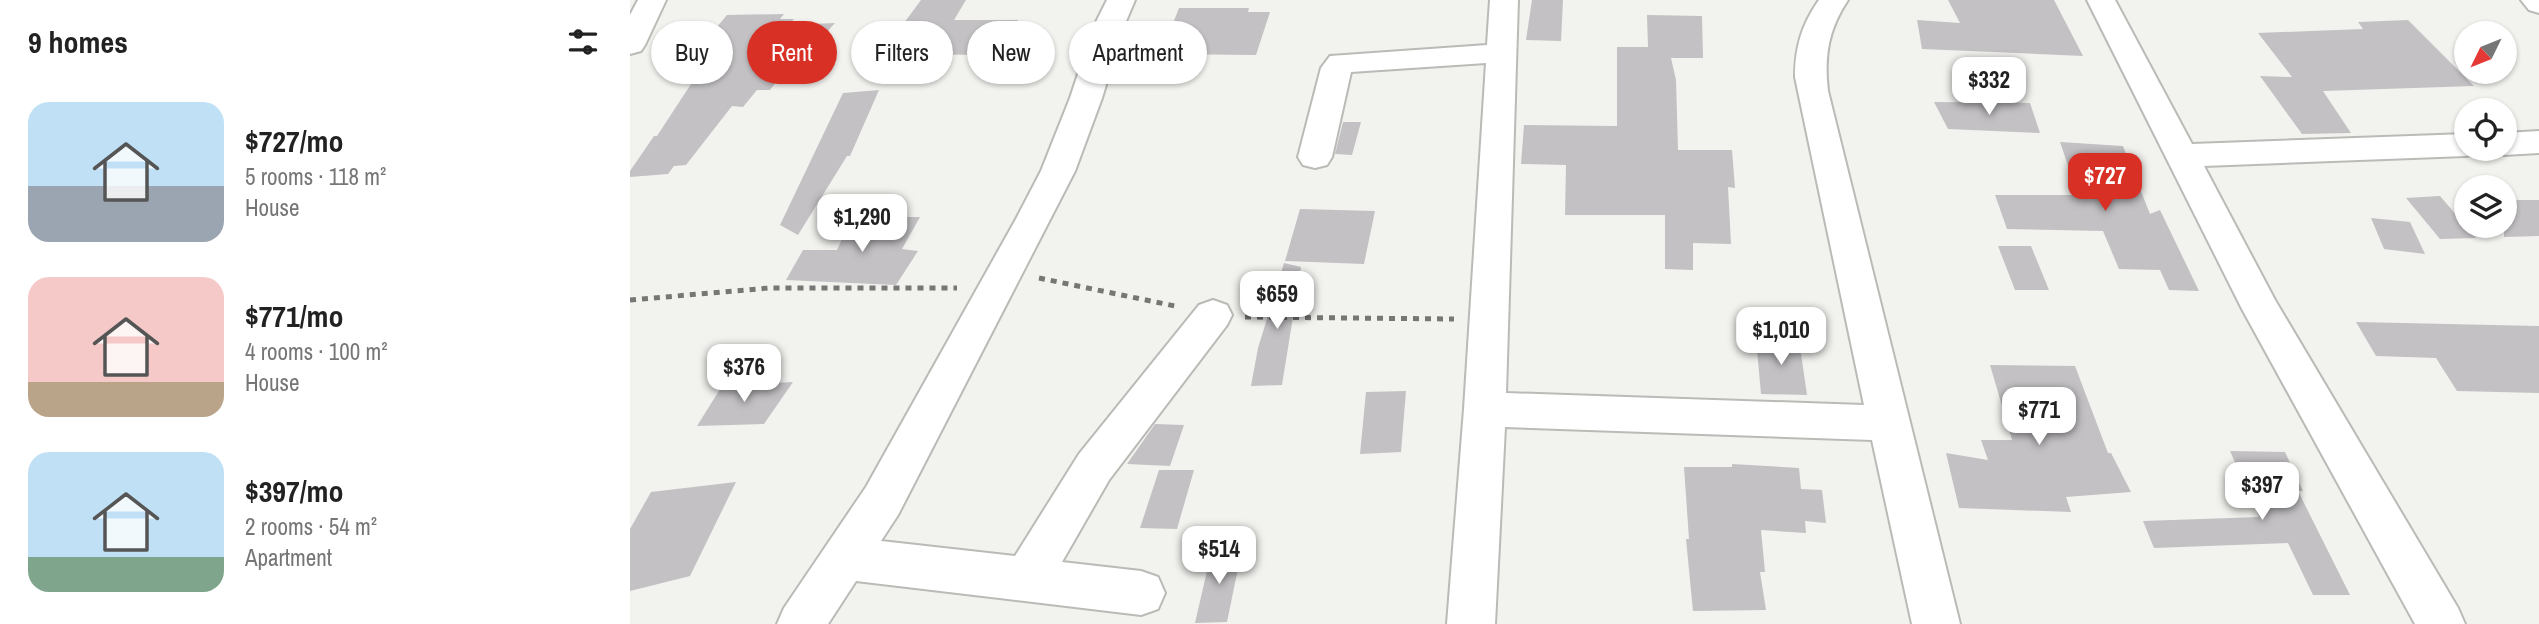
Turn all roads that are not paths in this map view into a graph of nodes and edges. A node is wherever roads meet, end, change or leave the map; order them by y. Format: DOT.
graph roads {
  1 [pos="1121,0"];
  2 [pos="1504,0"];
  3 [pos="1834,0"];
  4 [pos="2101,0"];
  5 [pos="2535,0"];
  6 [pos="654,2"];
  7 [pos="2539,4"];
  8 [pos="630,45"];
  9 [pos="1502,53"];
  10 [pos="2539,142"];
  11 [pos="2517,143"];
  12 [pos="2454,145"];
  13 [pos="2182,156"];
  14 [pos="1315,158"];
  15 [pos="1213,315"];
  16 [pos="1485,409"];
  17 [pos="1889,423"];
  18 [pos="845,558"];
  19 [pos="1027,579"];
  20 [pos="1141,593"];
  21 [pos="802,624"];
  22 [pos="1471,624"];
  23 [pos="1936,624"];
  24 [pos="2441,624"];
  1 -- 18 [label="street"];
  2 -- 9 [label="street"];
  3 -- 17 [label="street"];
  4 -- 13 [label="street"];
  5 -- 7 [label="street"];
  6 -- 8 [label="street"];
  9 -- 14 [label="street"];
  9 -- 16 [label="street"];
  10 -- 11 [label="street"];
  12 -- 13 [label="street"];
  13 -- 24 [label="street"];
  15 -- 19 [label="street"];
  16 -- 17 [label="street"];
  16 -- 22 [label="street"];
  17 -- 23 [label="street"];
  18 -- 19 [label="street"];
  18 -- 21 [label="street"];
  19 -- 20 [label="street"];
}
